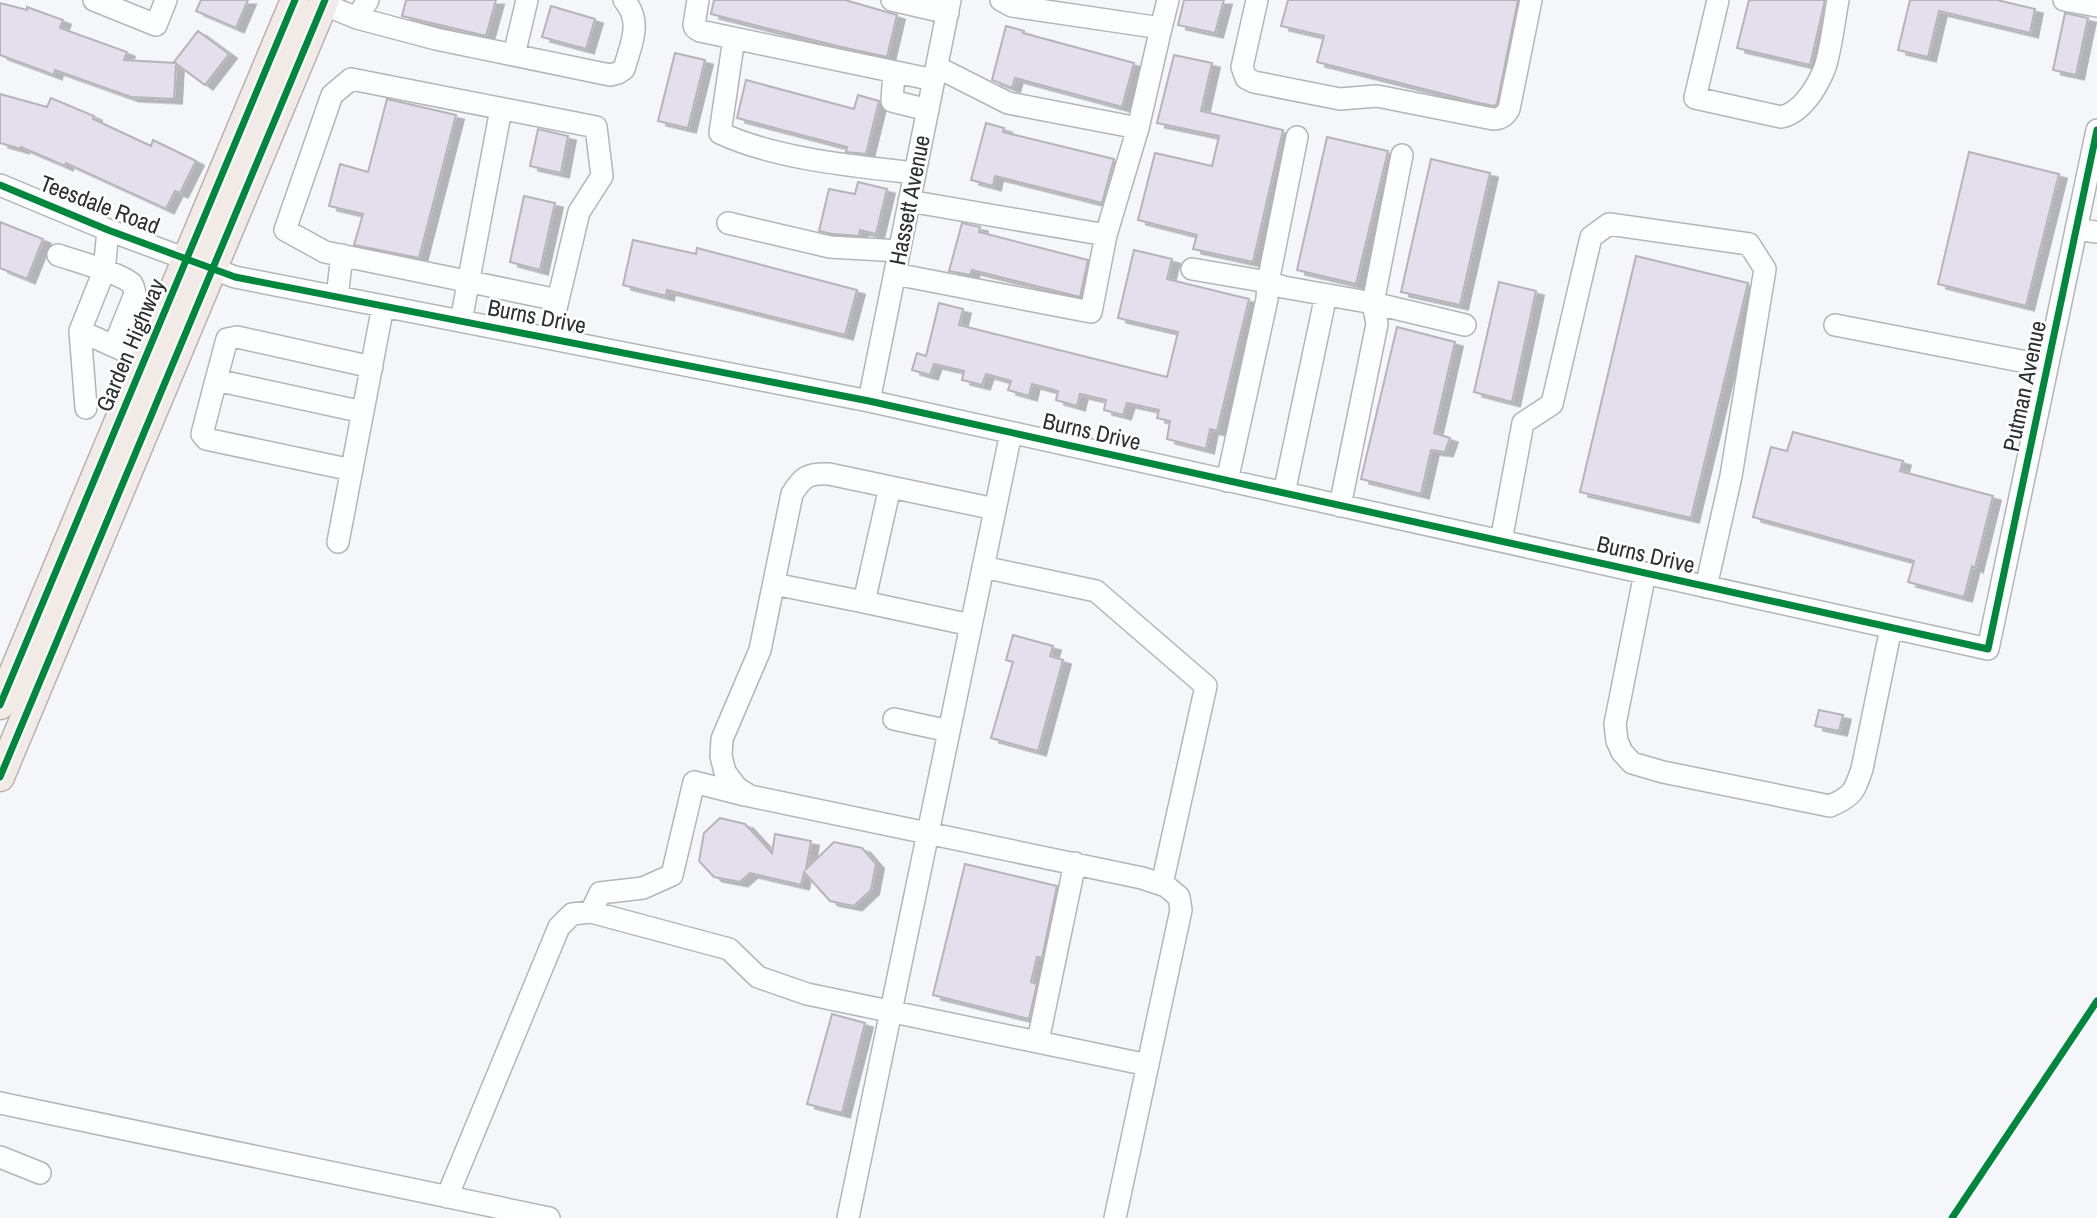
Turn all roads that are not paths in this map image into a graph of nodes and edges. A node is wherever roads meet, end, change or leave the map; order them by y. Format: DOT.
graph roads {
  1 [pos="94,0"];
  2 [pos="166,0"];
  3 [pos="295,0"];
  4 [pos="527,0"];
  5 [pos="624,0"];
  6 [pos="698,0"];
  7 [pos="1001,0"];
  8 [pos="1168,0"];
  9 [pos="1257,0"];
  10 [pos="1531,0"];
  11 [pos="1718,0"];
  12 [pos="1838,0"];
  13 [pos="2064,0"];
  14 [pos="895,1"];
  15 [pos="324,2"];
  16 [pos="949,6"];
  17 [pos="2097,6"];
  18 [pos="363,9"];
  19 [pos="1161,28"];
  20 [pos="734,38"];
  21 [pos="514,55"];
  22 [pos="888,71"];
  23 [pos="935,74"];
  24 [pos="501,108"];
  25 [pos="928,110"];
  26 [pos="1138,128"];
  27 [pos="2096,136"];
  28 [pos="1297,137"];
  29 [pos="1402,155"];
  30 [pos="915,173"];
  31 [pos="0,185"];
  32 [pos="909,201"];
  33 [pos="727,223"];
  34 [pos="108,230"];
  35 [pos="2087,230"];
  36 [pos="1106,235"];
  37 [pos="899,251"];
  38 [pos="58,255"];
  39 [pos="342,255"];
  40 [pos="200,263"];
  41 [pos="1192,269"];
  42 [pos="104,271"];
  43 [pos="894,274"];
  44 [pos="468,281"];
  45 [pos="1268,282"];
  46 [pos="1326,295"];
  47 [pos="337,297"];
  48 [pos="558,300"];
  49 [pos="1373,303"];
  50 [pos="383,306"];
  51 [pos="461,321"];
  52 [pos="1465,325"];
  53 [pos="1835,325"];
  54 [pos="80,331"];
  55 [pos="549,338"];
  56 [pos="114,346"];
  57 [pos="145,360"];
  58 [pos="2047,366"];
  59 [pos="372,367"];
  60 [pos="216,380"];
  61 [pos="869,401"];
  62 [pos="86,408"];
  63 [pos="363,412"];
  64 [pos="1011,433"];
  65 [pos="352,470"];
  66 [pos="1227,481"];
  67 [pos="890,486"];
  68 [pos="1284,493"];
  69 [pos="1340,506"];
  70 [pos="995,509"];
  71 [pos="1501,541"];
  72 [pos="338,542"];
  73 [pos="983,567"];
  74 [pos="1645,573"];
  75 [pos="774,584"];
  76 [pos="1706,587"];
  77 [pos="864,602"];
  78 [pos="971,625"];
  79 [pos="1891,628"];
  80 [pos="1989,649"];
  81 [pos="0,705"];
  82 [pos="894,719"];
  83 [pos="949,731"];
  84 [pos="0,777"];
  85 [pos="750,796"];
  86 [pos="928,832"];
  87 [pos="1075,863"];
  88 [pos="1162,884"];
  89 [pos="591,912"];
  90 [pos="891,1010"];
  91 [pos="1038,1041"];
  92 [pos="1148,1065"];
  93 [pos="0,1104"];
  94 [pos="0,1157"];
  95 [pos="40,1173"];
  96 [pos="447,1197"];
  97 [pos="549,1218"];
  98 [pos="848,1218"];
  99 [pos="1115,1218"];
  1 -- 2 [label="street"];
  3 -- 40 [label="main road, Garden Highway"];
  4 -- 21 [label="street"];
  5 -- 21 [label="street"];
  6 -- 20 [label="street"];
  7 -- 19 [label="street"];
  8 -- 19 [label="street"];
  9 -- 10 [label="street"];
  11 -- 12 [label="street"];
  13 -- 17 [label="street"];
  14 -- 16 [label="street"];
  15 -- 18 [label="street"];
  15 -- 40 [label="main road, Garden Highway"];
  16 -- 23 [label="street, Hassett Avenue"];
  18 -- 21 [label="street"];
  19 -- 26 [label="street"];
  20 -- 22 [label="street"];
  20 -- 30 [label="street"];
  22 -- 23 [label="street"];
  22 -- 25 [label="street"];
  23 -- 25 [label="street, Hassett Avenue"];
  23 -- 26 [label="street"];
  24 -- 39 [label="street"];
  24 -- 44 [label="street"];
  24 -- 48 [label="street"];
  25 -- 30 [label="street, Hassett Avenue"];
  26 -- 36 [label="street"];
  27 -- 35 [label="street, Putman Avenue"];
  28 -- 45 [label="street"];
  29 -- 49 [label="street"];
  30 -- 32 [label="street, Hassett Avenue"];
  31 -- 34 [label="street, Teesdale Road"];
  32 -- 36 [label="street"];
  32 -- 37 [label="street, Hassett Avenue"];
  33 -- 37 [label="street"];
  34 -- 40 [label="street, Teesdale Road"];
  34 -- 42 [label="street"];
  35 -- 58 [label="street, Putman Avenue"];
  36 -- 43 [label="street"];
  37 -- 43 [label="street, Hassett Avenue"];
  38 -- 42 [label="street"];
  39 -- 44 [label="street"];
  39 -- 47 [label="street"];
  40 -- 47 [label="street, Burns Drive"];
  40 -- 57 [label="main road, Garden Highway"];
  40 -- 84 [label="main road, Garden Highway"];
  41 -- 45 [label="street"];
  42 -- 54 [label="street"];
  42 -- 56 [label="street"];
  43 -- 61 [label="street, Hassett Avenue"];
  44 -- 48 [label="street"];
  44 -- 51 [label="street"];
  45 -- 46 [label="street"];
  45 -- 66 [label="street"];
  46 -- 49 [label="street"];
  46 -- 68 [label="street"];
  47 -- 50 [label="street, Burns Drive"];
  48 -- 55 [label="street"];
  49 -- 52 [label="street"];
  49 -- 69 [label="street"];
  50 -- 51 [label="street, Burns Drive"];
  50 -- 59 [label="street"];
  51 -- 55 [label="street, Burns Drive"];
  53 -- 58 [label="street"];
  54 -- 56 [label="street"];
  54 -- 62 [label="street"];
  55 -- 61 [label="street, Burns Drive"];
  56 -- 57 [label="street"];
  57 -- 81 [label="main road, Garden Highway"];
  58 -- 80 [label="street, Putman Avenue"];
  59 -- 60 [label="street"];
  59 -- 63 [label="street"];
  60 -- 63 [label="street"];
  60 -- 65 [label="street"];
  61 -- 64 [label="street, Burns Drive"];
  63 -- 65 [label="street"];
  64 -- 66 [label="street, Burns Drive"];
  64 -- 70 [label="street"];
  65 -- 72 [label="street"];
  66 -- 68 [label="street, Burns Drive"];
  67 -- 70 [label="street"];
  67 -- 75 [label="street"];
  67 -- 77 [label="street"];
  68 -- 69 [label="street, Burns Drive"];
  69 -- 71 [label="street, Burns Drive"];
  70 -- 73 [label="street"];
  71 -- 74 [label="street, Burns Drive"];
  71 -- 76 [label="street"];
  73 -- 78 [label="street"];
  73 -- 88 [label="street"];
  74 -- 76 [label="street, Burns Drive"];
  74 -- 79 [label="street"];
  75 -- 77 [label="street"];
  75 -- 85 [label="street"];
  76 -- 79 [label="street, Burns Drive"];
  77 -- 78 [label="street"];
  78 -- 83 [label="street"];
  79 -- 80 [label="street, Burns Drive"];
  82 -- 83 [label="street"];
  83 -- 86 [label="street"];
  85 -- 86 [label="street"];
  85 -- 89 [label="street"];
  86 -- 87 [label="street"];
  86 -- 90 [label="street"];
  87 -- 88 [label="street"];
  87 -- 91 [label="street"];
  88 -- 92 [label="street"];
  89 -- 90 [label="street"];
  89 -- 96 [label="street"];
  90 -- 91 [label="street"];
  90 -- 98 [label="street"];
  91 -- 92 [label="street"];
  92 -- 99 [label="street"];
  93 -- 96 [label="street"];
  94 -- 95 [label="street"];
  96 -- 97 [label="street"];
}
